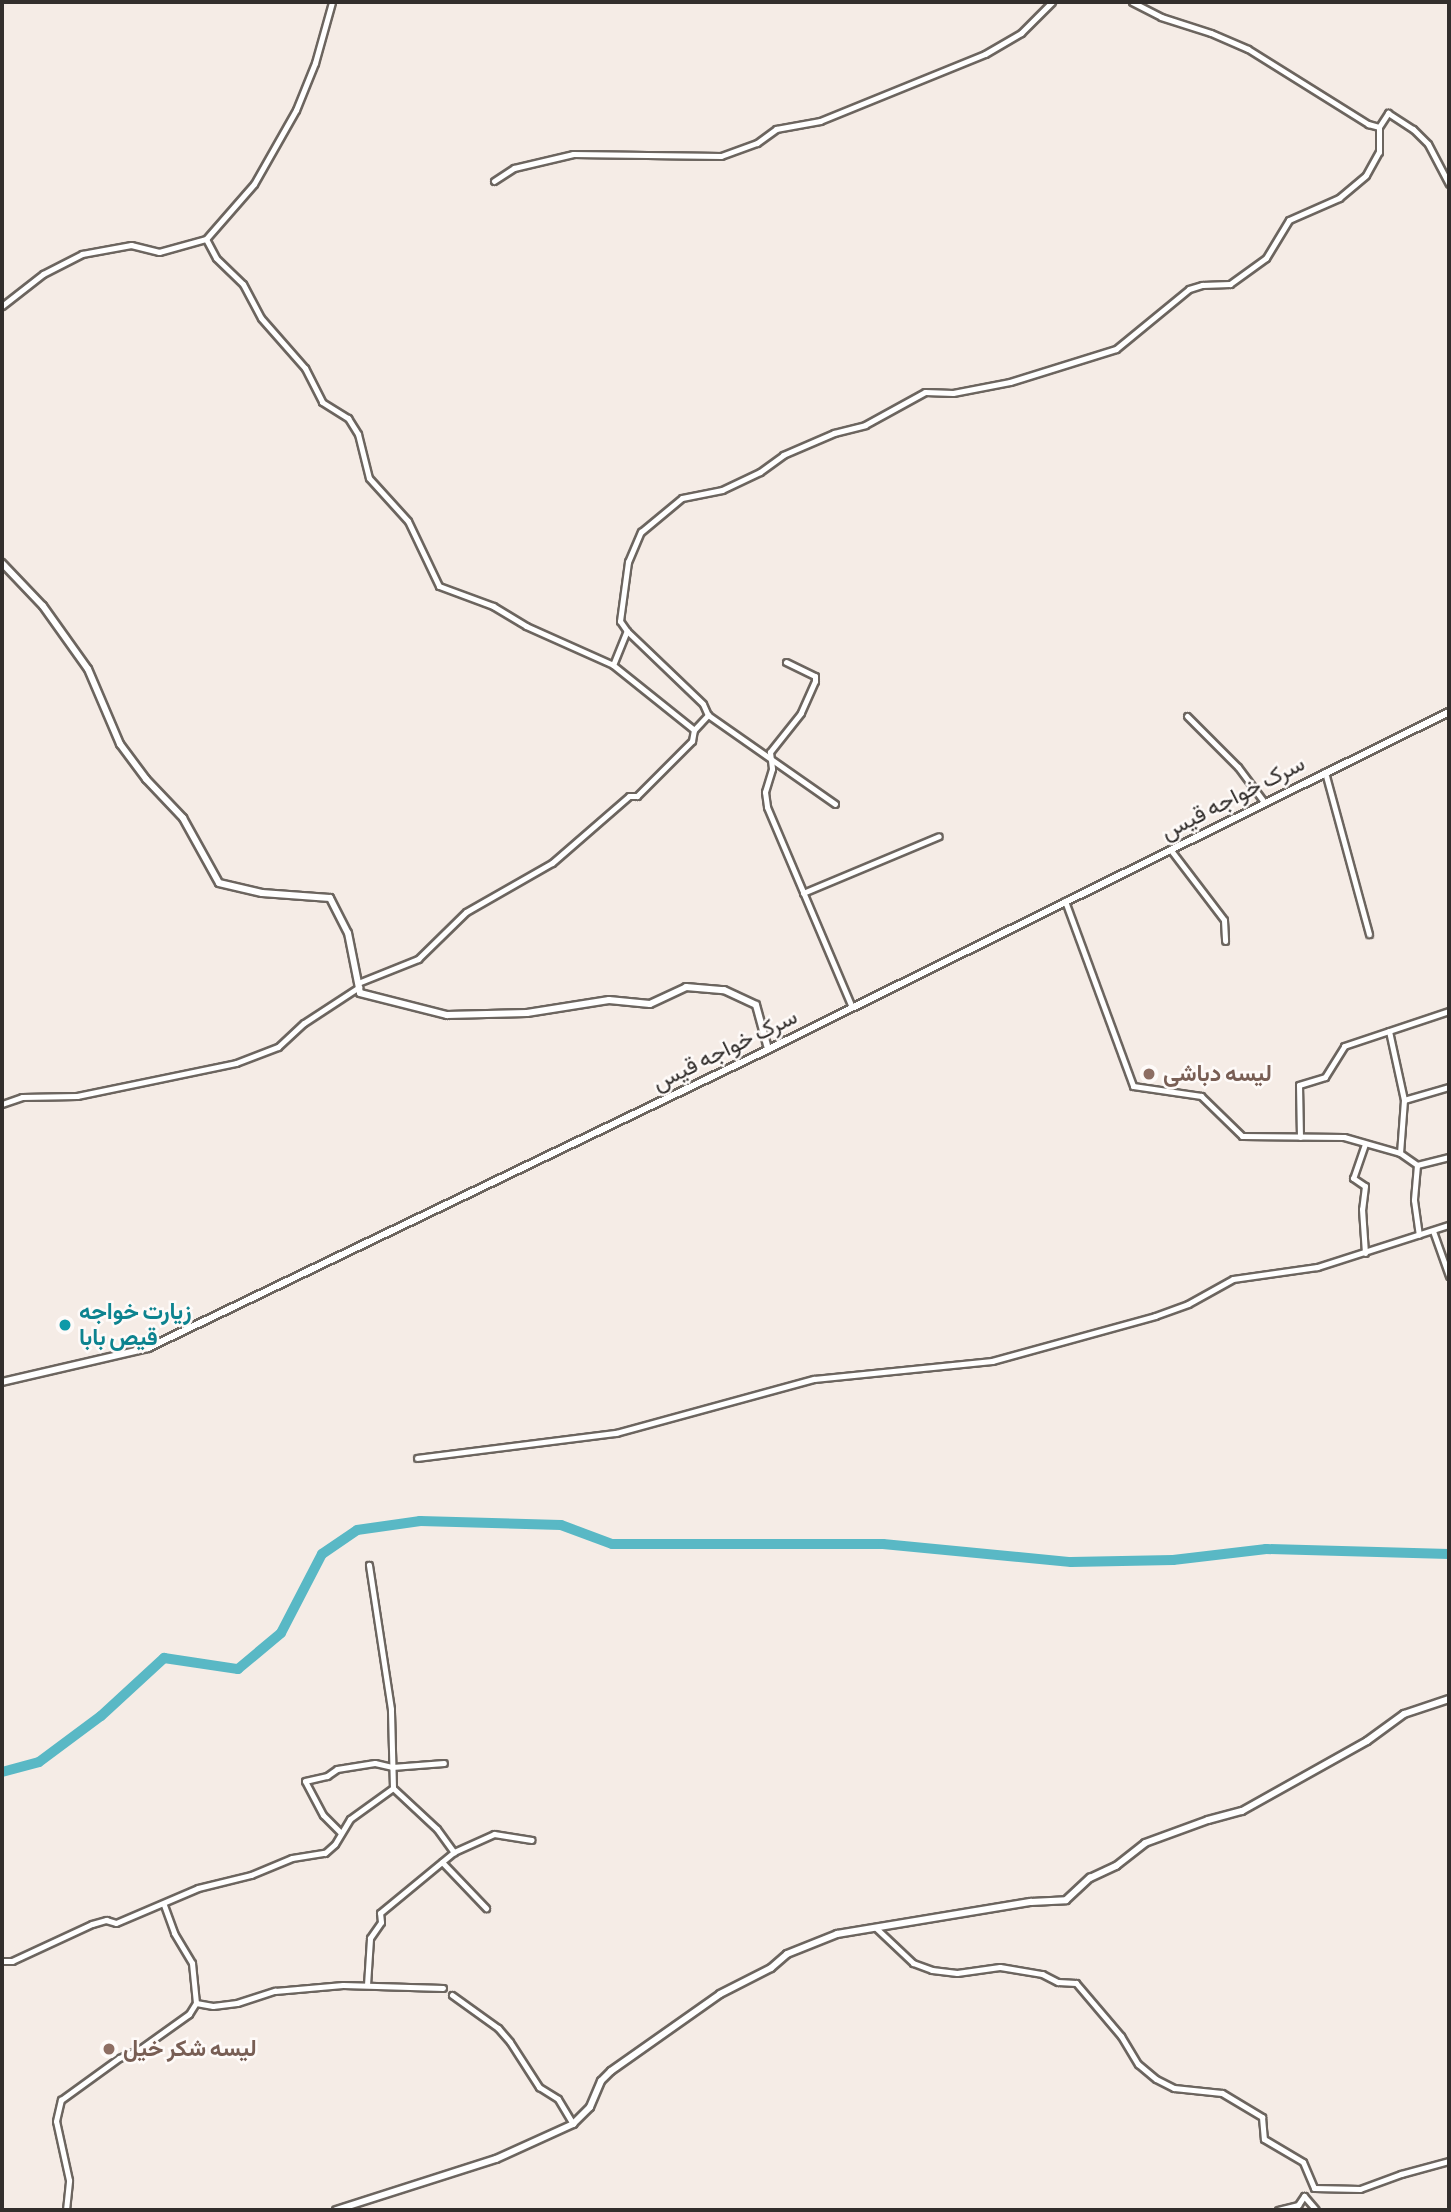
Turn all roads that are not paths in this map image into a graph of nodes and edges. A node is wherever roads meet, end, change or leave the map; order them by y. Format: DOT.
graph roads {
  1 [pos="332,2"];
  2 [pos="1052,2"];
  3 [pos="1132,2"];
  4 [pos="1379,127"];
  5 [pos="494,181"];
  6 [pos="1449,184"];
  7 [pos="206,239"];
  8 [pos="2,306"];
  9 [pos="2,563"];
  10 [pos="627,631"];
  11 [pos="786,662"];
  12 [pos="612,665"];
  13 [pos="1449,712"];
  14 [pos="708,715"];
  15 [pos="1187,716"];
  16 [pos="694,730"];
  17 [pos="770,760"];
  18 [pos="1325,771"];
  19 [pos="1264,802"];
  20 [pos="835,804"];
  21 [pos="939,836"];
  22 [pos="1170,849"];
  23 [pos="803,893"];
  24 [pos="1065,901"];
  25 [pos="1369,934"];
  26 [pos="1225,941"];
  27 [pos="359,985"];
  28 [pos="852,1007"];
  29 [pos="1449,1011"];
  30 [pos="1389,1031"];
  31 [pos="768,1049"];
  32 [pos="1449,1087"];
  33 [pos="1404,1100"];
  34 [pos="2,1104"];
  35 [pos="1300,1137"];
  36 [pos="1365,1144"];
  37 [pos="1400,1153"];
  38 [pos="1449,1157"];
  39 [pos="1417,1165"];
  40 [pos="1449,1225"];
  41 [pos="1433,1231"];
  42 [pos="1419,1235"];
  43 [pos="1366,1253"];
  44 [pos="1449,1276"];
  45 [pos="2,1382"];
  46 [pos="417,1458"];
  47 [pos="369,1565"];
  48 [pos="1449,1699"];
  49 [pos="444,1763"];
  50 [pos="392,1767"];
  51 [pos="393,1788"];
  52 [pos="341,1833"];
  53 [pos="532,1840"];
  54 [pos="454,1852"];
  55 [pos="442,1862"];
  56 [pos="164,1905"];
  57 [pos="486,1908"];
  58 [pos="876,1928"];
  59 [pos="2,1961"];
  60 [pos="367,1985"];
  61 [pos="443,1988"];
  62 [pos="452,1995"];
  63 [pos="196,2003"];
  64 [pos="573,2124"];
  65 [pos="1449,2161"];
  66 [pos="1314,2188"];
  67 [pos="1307,2197"];
  68 [pos="66,2210"];
  69 [pos="336,2210"];
  70 [pos="1278,2210"];
  71 [pos="1316,2210"];
  1 -- 7 [label="street"];
  2 -- 5 [label="street"];
  3 -- 4 [label="street"];
  4 -- 6 [label="street"];
  4 -- 10 [label="street"];
  7 -- 8 [label="street"];
  7 -- 12 [label="street"];
  9 -- 27 [label="street"];
  10 -- 12 [label="street"];
  10 -- 14 [label="street"];
  11 -- 17 [label="street"];
  12 -- 16 [label="street"];
  13 -- 18 [label="street, سرک خواجه قیس"];
  14 -- 16 [label="street"];
  14 -- 17 [label="street"];
  15 -- 19 [label="street"];
  16 -- 27 [label="street"];
  17 -- 20 [label="street"];
  17 -- 23 [label="street"];
  18 -- 19 [label="street, سرک خواجه قیس"];
  18 -- 25 [label="street"];
  19 -- 22 [label="street, سرک خواجه قیس"];
  21 -- 23 [label="street"];
  22 -- 24 [label="street, سرک خواجه قیس"];
  22 -- 26 [label="street"];
  23 -- 28 [label="street"];
  24 -- 28 [label="street, سرک خواجه قیس"];
  24 -- 35 [label="street"];
  27 -- 31 [label="street"];
  27 -- 34 [label="street"];
  28 -- 31 [label="street, سرک خواجه قیس"];
  29 -- 30 [label="street"];
  30 -- 33 [label="street"];
  30 -- 35 [label="street"];
  31 -- 45 [label="street, سرک خواجه قیس"];
  32 -- 33 [label="street"];
  33 -- 37 [label="street"];
  35 -- 36 [label="street"];
  36 -- 37 [label="street"];
  36 -- 43 [label="street"];
  37 -- 39 [label="street"];
  38 -- 39 [label="street"];
  39 -- 42 [label="street"];
  40 -- 41 [label="street"];
  41 -- 42 [label="street"];
  41 -- 44 [label="street"];
  42 -- 43 [label="street"];
  43 -- 46 [label="street"];
  47 -- 50 [label="street"];
  48 -- 58 [label="street"];
  49 -- 50 [label="street"];
  50 -- 51 [label="street"];
  50 -- 52 [label="street"];
  51 -- 52 [label="street"];
  51 -- 54 [label="street"];
  52 -- 56 [label="street"];
  53 -- 54 [label="street"];
  54 -- 55 [label="street"];
  55 -- 57 [label="street"];
  55 -- 60 [label="street"];
  56 -- 59 [label="street"];
  56 -- 63 [label="street"];
  58 -- 64 [label="street"];
  58 -- 66 [label="street"];
  60 -- 61 [label="street"];
  60 -- 63 [label="street"];
  62 -- 64 [label="street"];
  63 -- 68 [label="street"];
  64 -- 69 [label="street"];
  65 -- 66 [label="street"];
  66 -- 67 [label="street"];
  67 -- 70 [label="street"];
  67 -- 71 [label="street"];
}
